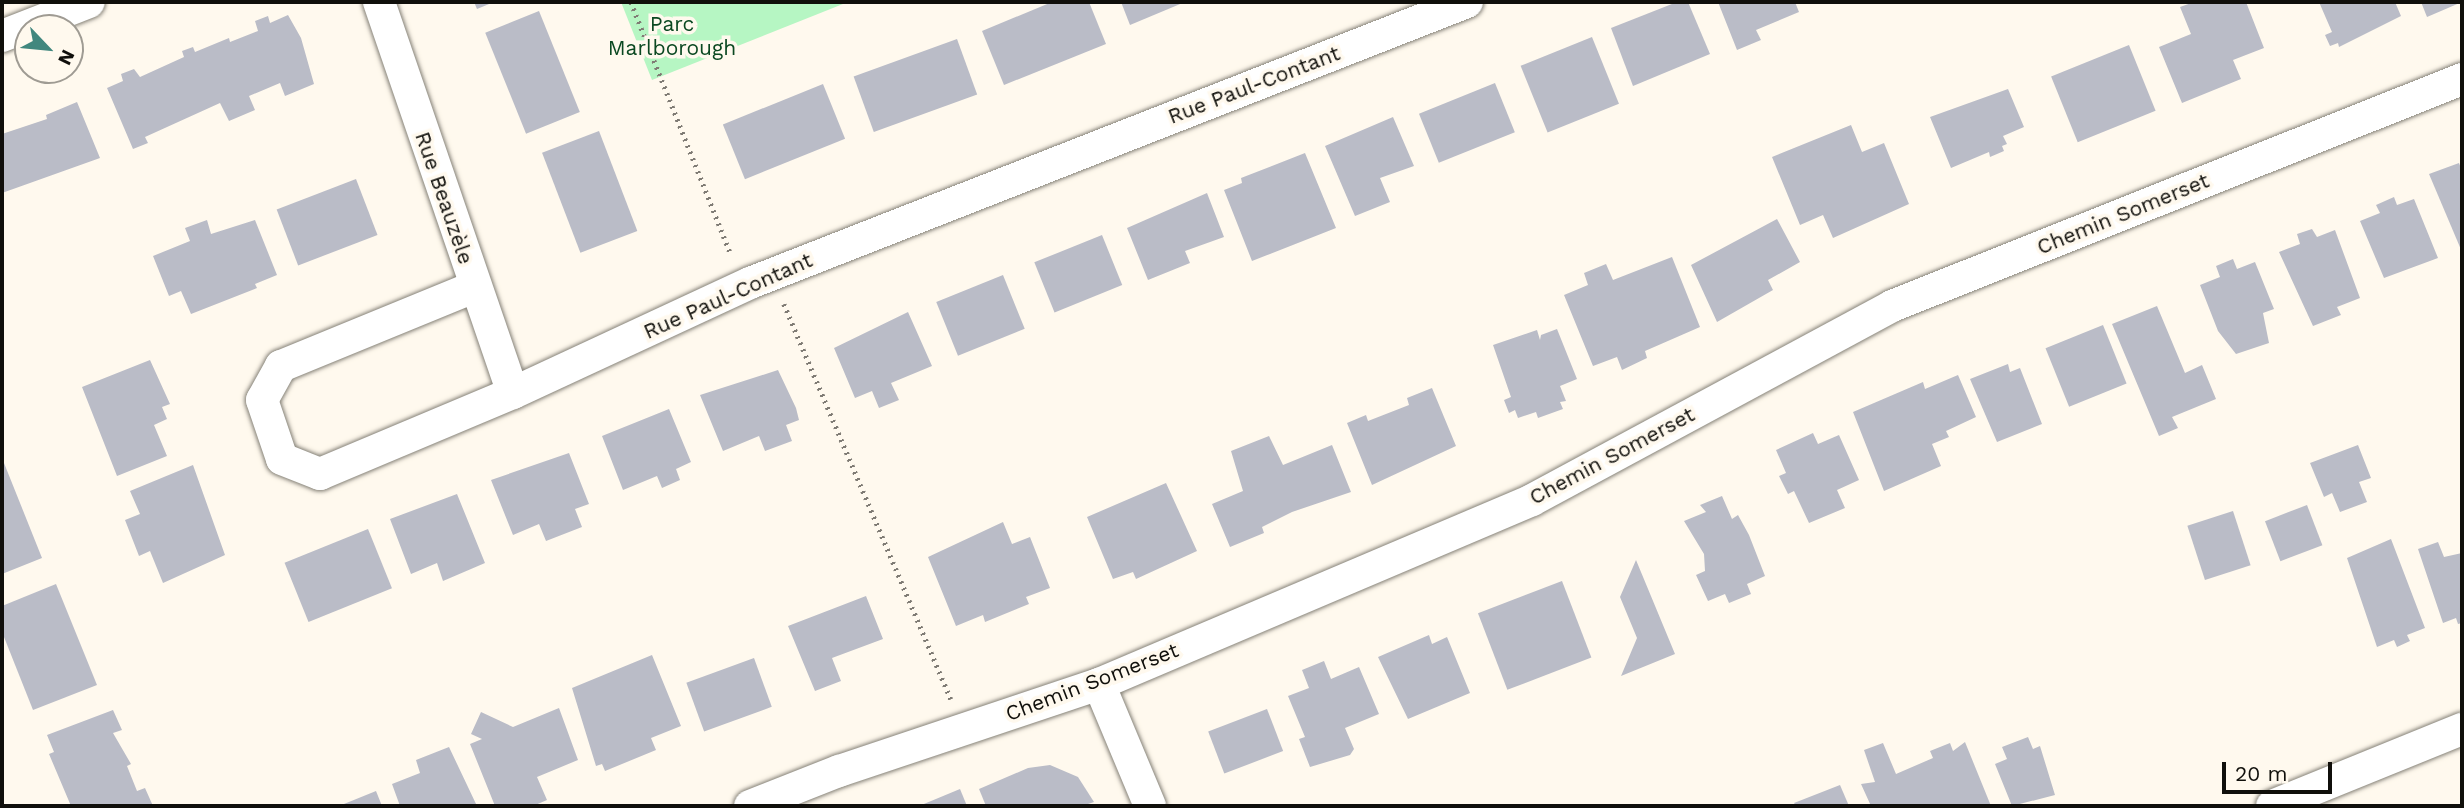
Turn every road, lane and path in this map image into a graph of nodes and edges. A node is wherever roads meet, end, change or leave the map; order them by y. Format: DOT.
graph roads {
  1 [pos="89,2"];
  2 [pos="379,2"];
  3 [pos="631,2"];
  4 [pos="1467,2"];
  5 [pos="2,36"];
  6 [pos="2462,79"];
  7 [pos="758,280"];
  8 [pos="474,287"];
  9 [pos="513,393"];
  10 [pos="1099,684"];
  11 [pos="964,729"];
  12 [pos="2462,729"];
  13 [pos="750,806"];
  14 [pos="1150,806"];
  15 [pos="2272,806"];
  1 -- 5 [label="street"];
  2 -- 8 [label="street, Rue Beauzèle"];
  3 -- 7 [label="path"];
  4 -- 7 [label="street, Rue Paul-Contant"];
  6 -- 10 [label="street, Chemin Somerset"];
  7 -- 9 [label="street, Rue Paul-Contant"];
  7 -- 11 [label="path"];
  8 -- 9 [label="street, Rue Beauzèle"];
  8 -- 9 [label="street, Rue Paul-Contant"];
  10 -- 11 [label="street, Chemin Somerset"];
  10 -- 14 [label="street"];
  11 -- 13 [label="street, Chemin Somerset"];
  12 -- 15 [label="street"];
}
